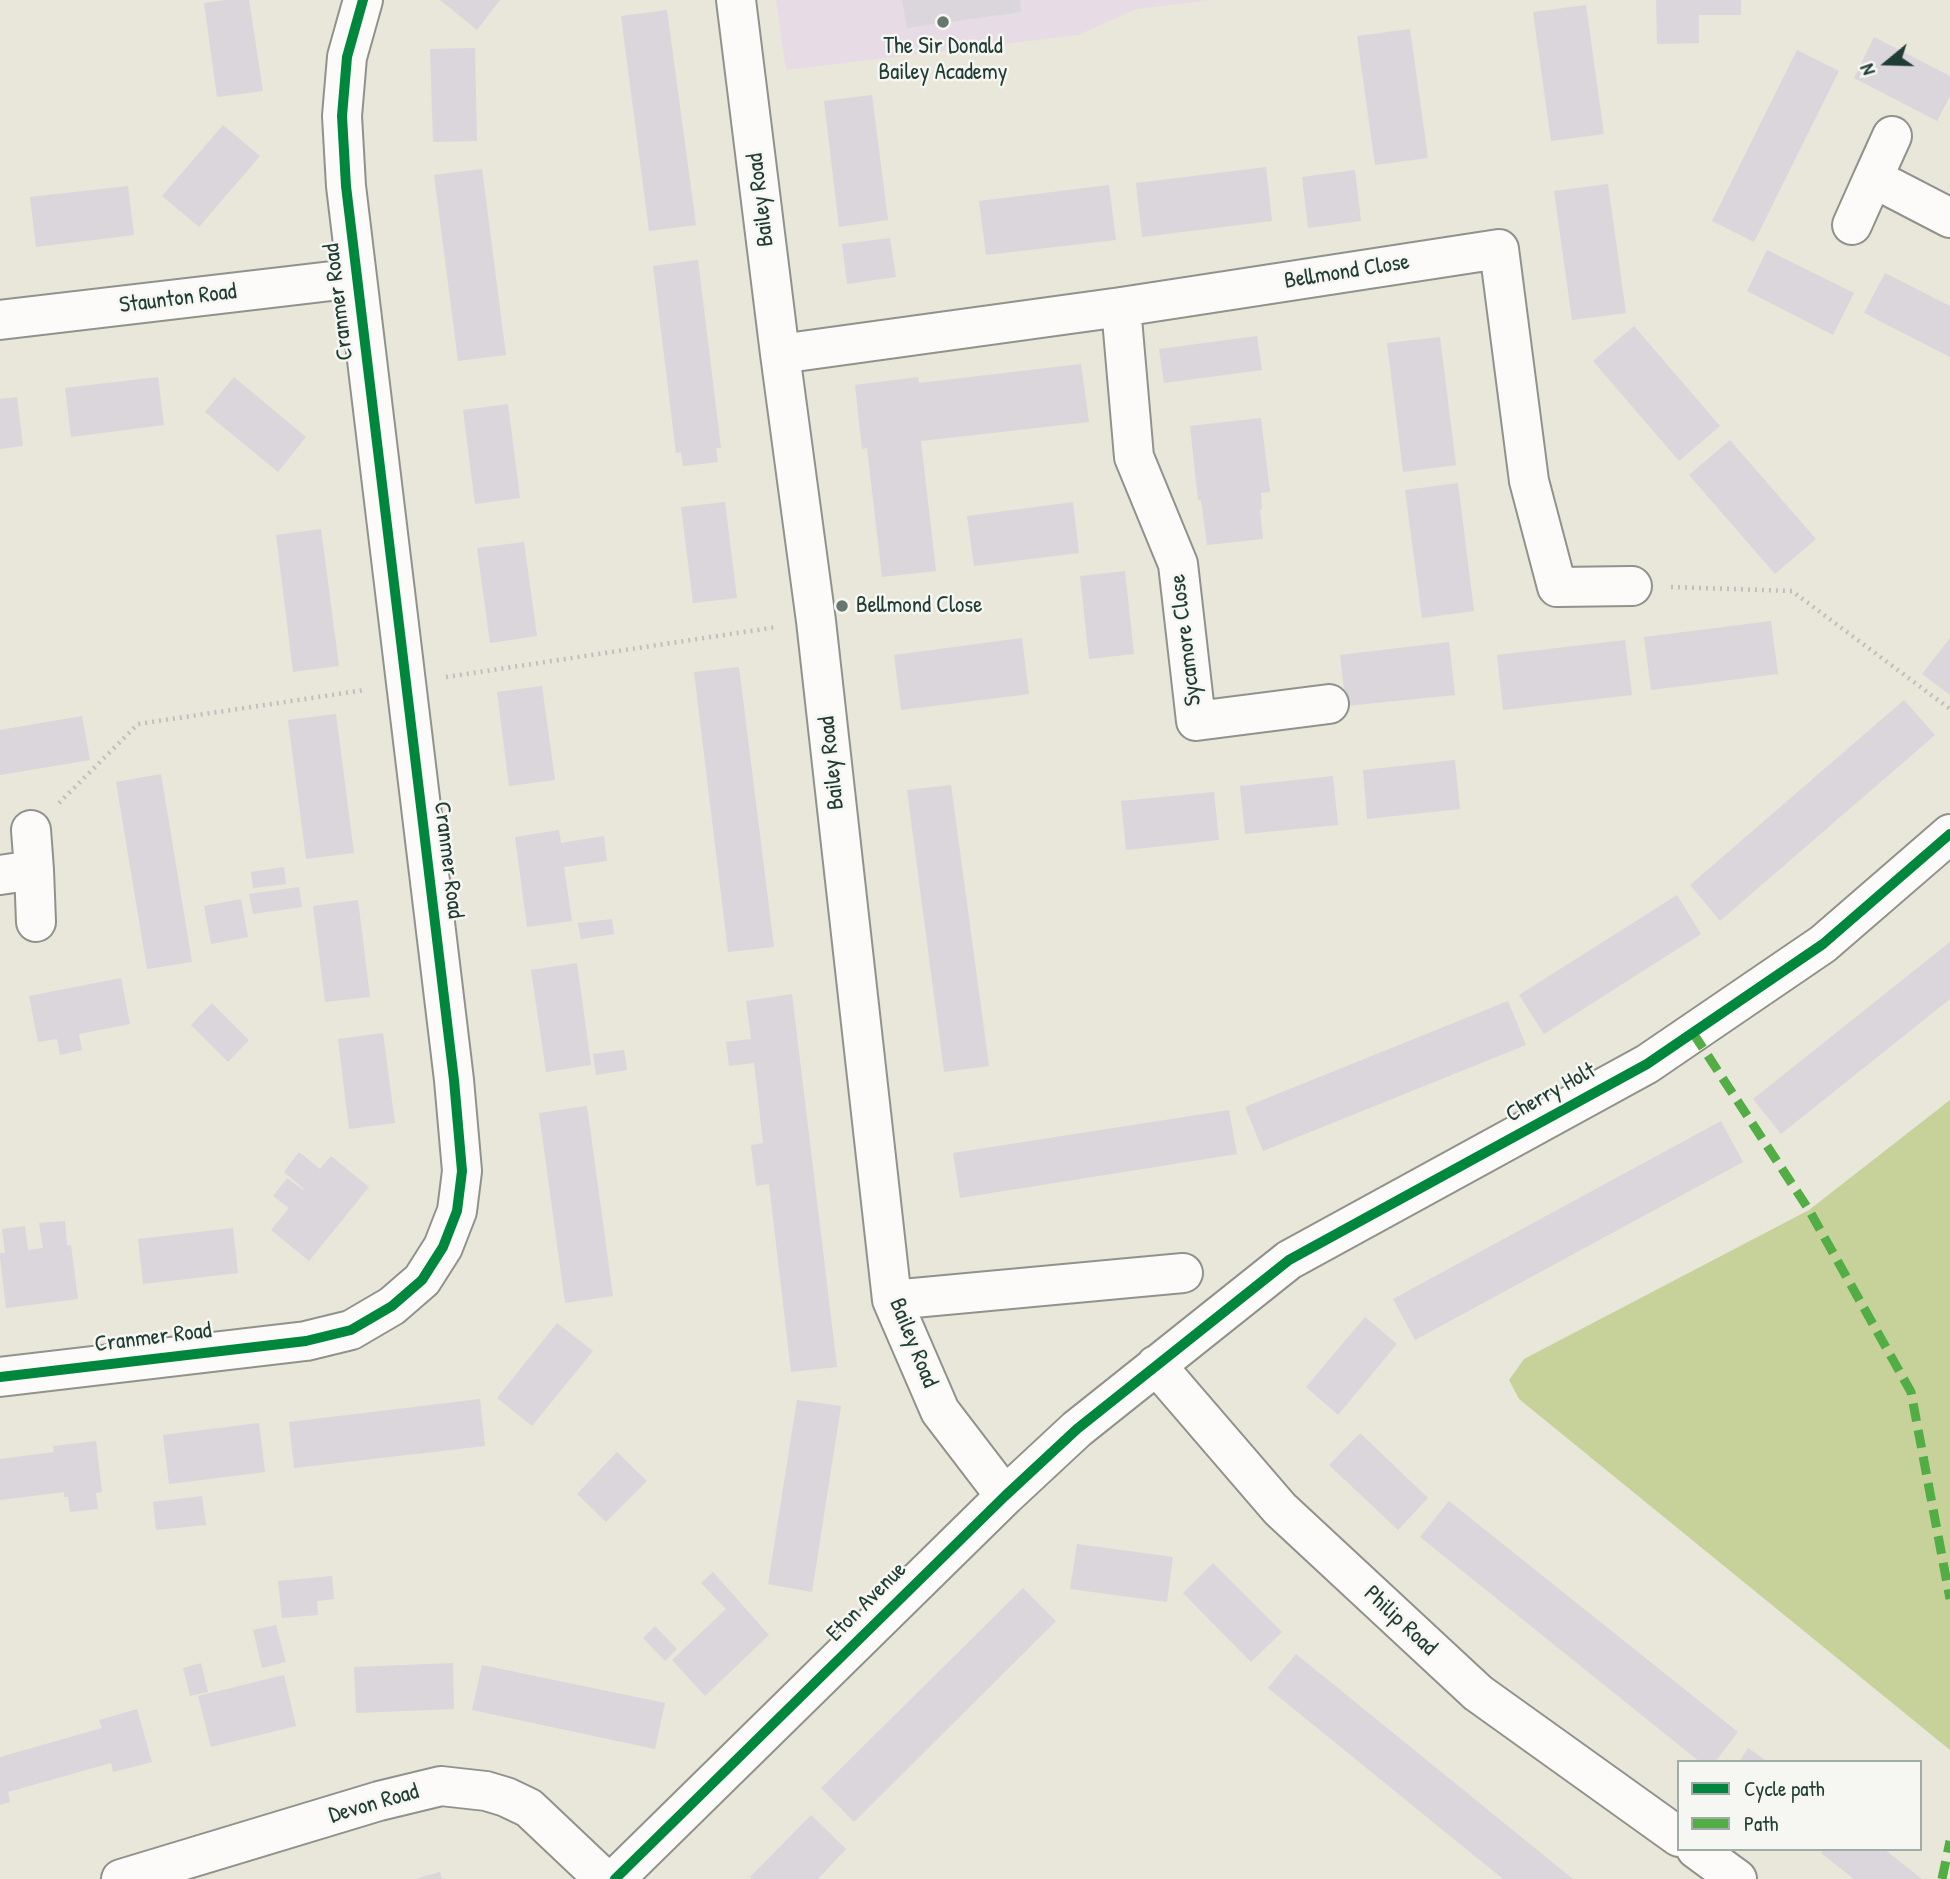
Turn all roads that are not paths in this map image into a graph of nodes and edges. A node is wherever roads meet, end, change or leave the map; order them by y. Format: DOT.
graph roads {
  1 [pos="363,0"];
  2 [pos="736,0"];
  3 [pos="1892,136"];
  4 [pos="1873,178"];
  5 [pos="1950,218"];
  6 [pos="1852,225"];
  7 [pos="357,278"];
  8 [pos="1121,307"];
  9 [pos="0,320"];
  10 [pos="780,354"];
  11 [pos="1632,586"];
  12 [pos="1329,704"];
  13 [pos="31,830"];
  14 [pos="1950,834"];
  15 [pos="17,872"];
  16 [pos="36,922"];
  17 [pos="1182,1273"];
  18 [pos="892,1300"];
  19 [pos="1156,1365"];
  20 [pos="0,1377"];
  21 [pos="1005,1496"];
  22 [pos="1677,1836"];
  23 [pos="1699,1851"];
  24 [pos="121,1879"];
  25 [pos="604,1879"];
  26 [pos="615,1879"];
  27 [pos="1737,1879"];
  1 -- 7 [label="street, Cranmer Road"];
  2 -- 10 [label="street, Bailey Road"];
  3 -- 4 [label="street"];
  4 -- 5 [label="street"];
  4 -- 6 [label="street"];
  7 -- 9 [label="street, Staunton Road"];
  7 -- 20 [label="street, Cranmer Road"];
  8 -- 10 [label="street, Bellmond Close"];
  8 -- 11 [label="street, Bellmond Close"];
  8 -- 12 [label="street, Sycamore Close"];
  10 -- 18 [label="street, Bailey Road"];
  13 -- 15 [label="street"];
  14 -- 19 [label="street, Cherry Holt"];
  15 -- 16 [label="street"];
  17 -- 18 [label="street"];
  18 -- 21 [label="street, Bailey Road"];
  19 -- 21 [label="street, Eton Avenue"];
  19 -- 22 [label="street, Philip Road"];
  21 -- 26 [label="street, Eton Avenue"];
  23 -- 27 [label="street"];
  24 -- 25 [label="street, Devon Road"];
}
